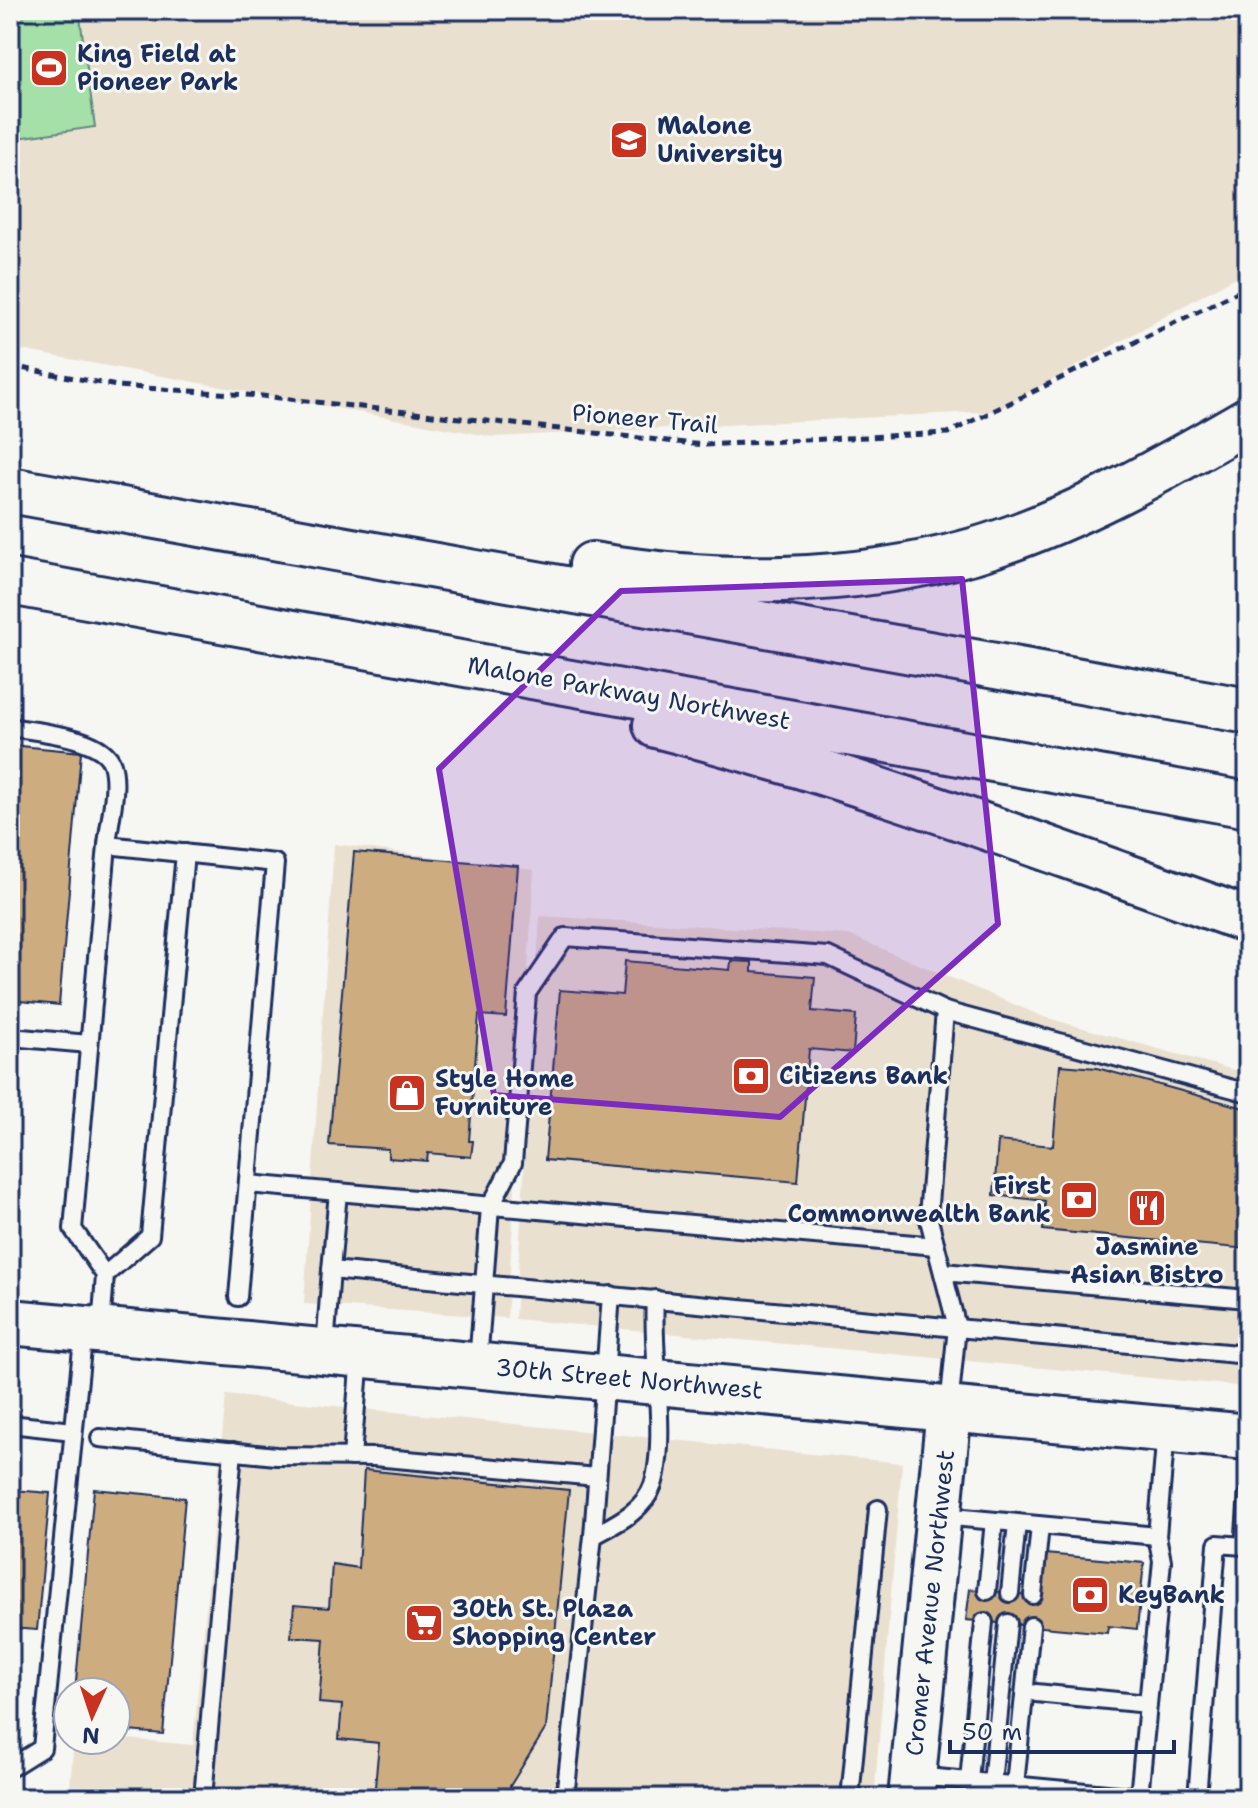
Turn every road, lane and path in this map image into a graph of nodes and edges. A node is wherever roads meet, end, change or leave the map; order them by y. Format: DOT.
graph roads {
  1 [pos="1248,287"];
  2 [pos="10,366"];
  3 [pos="1248,420"];
  4 [pos="10,490"];
  5 [pos="203,525"];
  6 [pos="10,582"];
  7 [pos="195,614"];
  8 [pos="1248,711"];
  9 [pos="10,727"];
  10 [pos="1248,805"];
  11 [pos="107,845"];
  12 [pos="185,853"];
  13 [pos="1248,920"];
  14 [pos="945,1011"];
  15 [pos="10,1037"];
  16 [pos="89,1044"];
  17 [pos="1248,1093"];
  18 [pos="248,1184"];
  19 [pos="338,1192"];
  20 [pos="490,1207"];
  21 [pos="936,1246"];
  22 [pos="331,1270"];
  23 [pos="943,1272"];
  24 [pos="105,1275"];
  25 [pos="483,1284"];
  26 [pos="611,1295"];
  27 [pos="238,1297"];
  28 [pos="655,1299"];
  29 [pos="1248,1299"];
  30 [pos="10,1322"];
  31 [pos="957,1327"];
  32 [pos="92,1330"];
  33 [pos="342,1353"];
  34 [pos="1248,1355"];
  35 [pos="477,1365"];
  36 [pos="603,1377"];
  37 [pos="655,1382"];
  38 [pos="949,1409"];
  39 [pos="10,1424"];
  40 [pos="1166,1430"];
  41 [pos="73,1431"];
  42 [pos="1248,1437"];
  43 [pos="100,1438"];
  44 [pos="233,1451"];
  45 [pos="352,1457"];
  46 [pos="597,1477"];
  47 [pos="1248,1494"];
  48 [pos="878,1509"];
  49 [pos="938,1516"];
  50 [pos="994,1521"];
  51 [pos="1017,1523"];
  52 [pos="1040,1526"];
  53 [pos="593,1536"];
  54 [pos="1157,1536"];
  55 [pos="1246,1546"];
  56 [pos="987,1591"];
  57 [pos="1010,1593"];
  58 [pos="1033,1595"];
  59 [pos="984,1622"];
  60 [pos="1008,1623"];
  61 [pos="1031,1626"];
  62 [pos="1036,1693"];
  63 [pos="1148,1704"];
  64 [pos="10,1768"];
  65 [pos="969,1781"];
  66 [pos="992,1783"];
  67 [pos="1015,1785"];
  68 [pos="912,1787"];
  69 [pos="203,1798"];
  70 [pos="565,1798"];
  71 [pos="850,1798"];
  72 [pos="1197,1798"];
  1 -- 2 [label="path, Pioneer Trail"];
  3 -- 5 [label="main road"];
  4 -- 5 [label="main road"];
  5 -- 8 [label="main road"];
  6 -- 7 [label="main road, Malone Parkway Northwest"];
  7 -- 10 [label="main road, Malone Parkway Northwest"];
  7 -- 13 [label="main road"];
  9 -- 11 [label="lane"];
  11 -- 12 [label="lane"];
  11 -- 16 [label="lane"];
  12 -- 18 [label="lane"];
  12 -- 24 [label="lane"];
  14 -- 17 [label="lane"];
  14 -- 20 [label="lane"];
  14 -- 21 [label="lane"];
  15 -- 16 [label="lane"];
  16 -- 24 [label="lane"];
  18 -- 19 [label="lane"];
  18 -- 27 [label="lane"];
  19 -- 20 [label="lane"];
  19 -- 22 [label="lane"];
  20 -- 21 [label="lane"];
  20 -- 25 [label="lane"];
  21 -- 23 [label="lane"];
  22 -- 25 [label="lane"];
  22 -- 33 [label="lane"];
  23 -- 29 [label="lane"];
  23 -- 31 [label="lane"];
  24 -- 32 [label="lane"];
  25 -- 26 [label="lane"];
  25 -- 35 [label="lane"];
  26 -- 28 [label="lane"];
  26 -- 36 [label="lane"];
  28 -- 31 [label="lane"];
  28 -- 37 [label="lane"];
  30 -- 32 [label="main road, 30th Street Northwest"];
  31 -- 34 [label="lane"];
  31 -- 38 [label="lane"];
  32 -- 33 [label="main road, 30th Street Northwest"];
  32 -- 41 [label="lane"];
  33 -- 35 [label="main road, 30th Street Northwest"];
  33 -- 45 [label="lane"];
  35 -- 36 [label="main road, 30th Street Northwest"];
  36 -- 37 [label="main road, 30th Street Northwest"];
  36 -- 46 [label="lane"];
  37 -- 38 [label="main road, 30th Street Northwest"];
  37 -- 53 [label="lane"];
  38 -- 40 [label="main road, 30th Street Northwest"];
  38 -- 49 [label="main road, Cromer Avenue Northwest"];
  39 -- 41 [label="lane"];
  40 -- 42 [label="main road, 30th Street Northwest"];
  40 -- 54 [label="lane"];
  41 -- 64 [label="lane"];
  43 -- 44 [label="lane"];
  44 -- 45 [label="lane"];
  44 -- 69 [label="lane"];
  45 -- 46 [label="lane"];
  46 -- 53 [label="lane"];
  47 -- 55 [label="lane"];
  48 -- 71 [label="lane"];
  49 -- 50 [label="lane"];
  49 -- 68 [label="main road, Cromer Avenue Northwest"];
  50 -- 51 [label="lane"];
  50 -- 56 [label="lane"];
  51 -- 52 [label="lane"];
  51 -- 57 [label="lane"];
  52 -- 54 [label="lane"];
  52 -- 58 [label="lane"];
  53 -- 70 [label="lane"];
  54 -- 63 [label="lane"];
  55 -- 72 [label="lane"];
  59 -- 65 [label="lane"];
  60 -- 66 [label="lane"];
  61 -- 67 [label="lane"];
  62 -- 63 [label="lane"];
  63 -- 67 [label="lane"];
  65 -- 66 [label="lane"];
  65 -- 68 [label="lane"];
  66 -- 67 [label="lane"];
}
